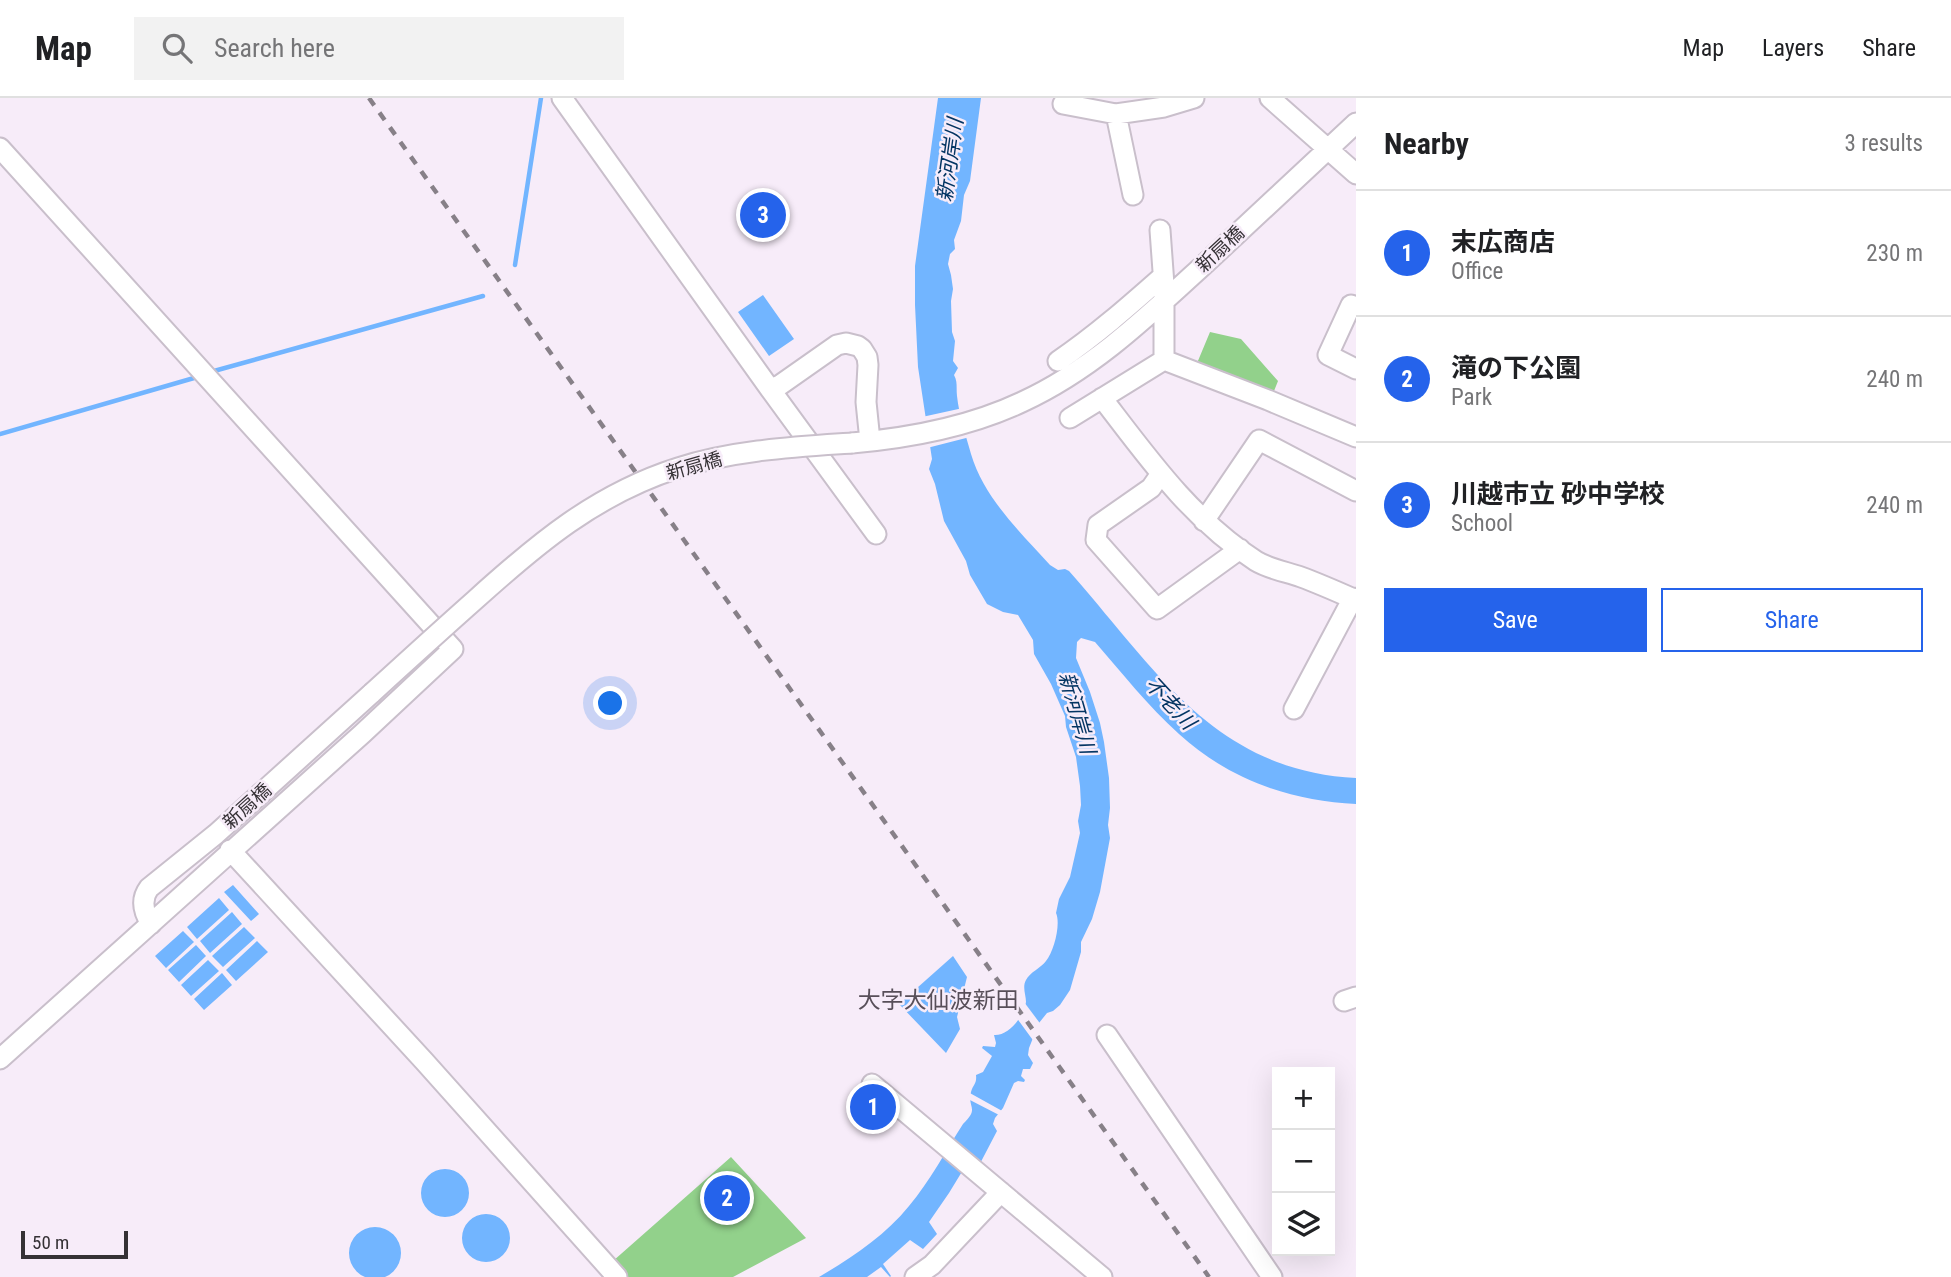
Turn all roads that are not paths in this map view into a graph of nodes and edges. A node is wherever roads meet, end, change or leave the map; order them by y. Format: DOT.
graph roads {
  1 [pos="562,98"];
  2 [pos="1194,98"];
  3 [pos="1270,98"];
  4 [pos="1063,104"];
  5 [pos="1116,114"];
  6 [pos="1356,123"];
  7 [pos="0,148"];
  8 [pos="1328,149"];
  9 [pos="1356,174"];
  10 [pos="1133,195"];
  11 [pos="1160,230"];
  12 [pos="1163,276"];
  13 [pos="1163,302"];
  14 [pos="1356,307"];
  15 [pos="1058,360"];
  16 [pos="1164,360"];
  17 [pos="1356,369"];
  18 [pos="770,389"];
  19 [pos="1102,398"];
  20 [pos="1070,418"];
  21 [pos="1356,437"];
  22 [pos="861,442"];
  23 [pos="1160,475"];
  24 [pos="1356,491"];
  25 [pos="1204,521"];
  26 [pos="876,534"];
  27 [pos="1240,549"];
  28 [pos="1355,599"];
  29 [pos="1294,709"];
  30 [pos="230,850"];
  31 [pos="151,924"];
  32 [pos="1107,1035"];
  33 [pos="0,1059"];
  34 [pos="872,1084"];
  35 [pos="1001,1192"];
  36 [pos="933,1271"];
  37 [pos="617,1277"];
  38 [pos="915,1277"];
  39 [pos="1102,1277"];
  40 [pos="1272,1277"];
  1 -- 18 [label="street"];
  2 -- 5 [label="street"];
  3 -- 8 [label="street"];
  4 -- 5 [label="street"];
  5 -- 10 [label="street"];
  6 -- 8 [label="street, 新扇橋"];
  7 -- 30 [label="street"];
  8 -- 9 [label="street"];
  8 -- 13 [label="street, 新扇橋"];
  11 -- 12 [label="street"];
  12 -- 13 [label="street"];
  12 -- 15 [label="street"];
  13 -- 16 [label="street"];
  13 -- 22 [label="street, 新扇橋"];
  14 -- 17 [label="street"];
  16 -- 19 [label="street"];
  16 -- 21 [label="street"];
  18 -- 22 [label="street"];
  18 -- 26 [label="street"];
  19 -- 20 [label="street"];
  19 -- 23 [label="street"];
  22 -- 31 [label="street, 新扇橋, bridge"];
  23 -- 25 [label="street"];
  23 -- 27 [label="street"];
  24 -- 25 [label="street"];
  25 -- 27 [label="street"];
  27 -- 28 [label="street"];
  28 -- 29 [label="street"];
  30 -- 31 [label="street"];
  30 -- 37 [label="street"];
  31 -- 33 [label="street"];
  32 -- 40 [label="street"];
  34 -- 35 [label="street"];
  35 -- 36 [label="street"];
  35 -- 39 [label="street"];
  36 -- 38 [label="street"];
}
